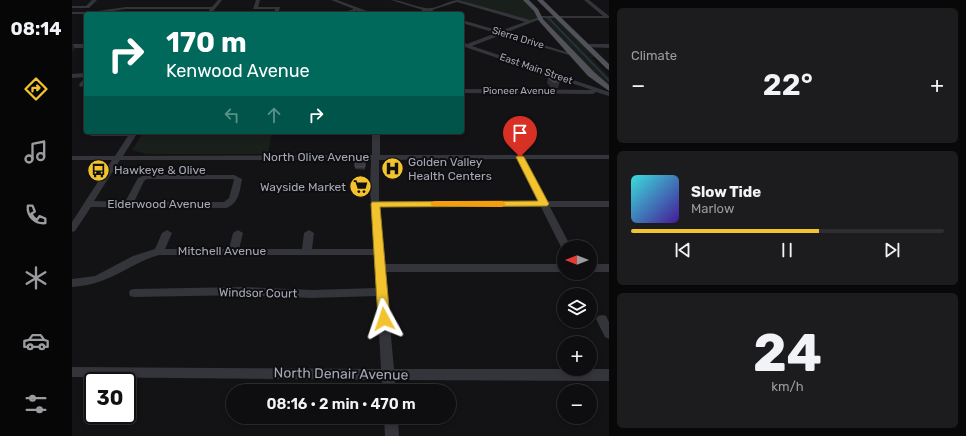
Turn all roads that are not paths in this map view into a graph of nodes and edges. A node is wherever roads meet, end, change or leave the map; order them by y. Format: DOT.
graph roads {
  1 [pos="96,0"];
  2 [pos="220,0"];
  3 [pos="258,0"];
  4 [pos="334,0"];
  5 [pos="393,0"];
  6 [pos="455,0"];
  7 [pos="526,0"];
  8 [pos="540,0"];
  9 [pos="586,0"];
  10 [pos="72,7"];
  11 [pos="214,8"];
  12 [pos="359,9"];
  13 [pos="427,10"];
  14 [pos="96,12"];
  15 [pos="211,12"];
  16 [pos="277,12"];
  17 [pos="348,12"];
  18 [pos="367,12"];
  19 [pos="422,12"];
  20 [pos="433,12"];
  21 [pos="72,13"];
  22 [pos="84,13"];
  23 [pos="557,17"];
  24 [pos="608,17"];
  25 [pos="540,18"];
  26 [pos="464,22"];
  27 [pos="531,22"];
  28 [pos="547,26"];
  29 [pos="502,33"];
  30 [pos="72,46"];
  31 [pos="84,46"];
  32 [pos="464,46"];
  33 [pos="587,46"];
  34 [pos="609,46"];
  35 [pos="574,56"];
  36 [pos="609,68"];
  37 [pos="591,74"];
  38 [pos="72,76"];
  39 [pos="84,77"];
  40 [pos="84,79"];
  41 [pos="82,86"];
  42 [pos="609,89"];
  43 [pos="464,91"];
  44 [pos="599,91"];
  45 [pos="609,94"];
  46 [pos="133,134"];
  47 [pos="376,134"];
  48 [pos="375,157"];
  49 [pos="520,157"];
  50 [pos="609,157"];
  51 [pos="72,158"];
  52 [pos="117,159"];
  53 [pos="88,204"];
  54 [pos="128,204"];
  55 [pos="375,204"];
  56 [pos="544,204"];
  57 [pos="609,204"];
  58 [pos="72,229"];
  59 [pos="167,232"];
  60 [pos="238,233"];
  61 [pos="309,233"];
  62 [pos="562,240"];
  63 [pos="233,251"];
  64 [pos="307,251"];
  65 [pos="159,252"];
  66 [pos="379,252"];
  67 [pos="380,268"];
  68 [pos="557,268"];
  69 [pos="597,268"];
  70 [pos="609,268"];
  71 [pos="72,283"];
  72 [pos="134,292"];
  73 [pos="382,292"];
  74 [pos="602,319"];
  75 [pos="609,334"];
  76 [pos="72,372"];
  77 [pos="388,374"];
  78 [pos="609,375"];
  79 [pos="389,384"];
  80 [pos="391,424"];
  81 [pos="392,436"];
  1 -- 10 [label="street"];
  2 -- 11 [label="street"];
  3 -- 16 [label="street"];
  4 -- 12 [label="street"];
  5 -- 13 [label="street"];
  6 -- 13 [label="street"];
  6 -- 27 [label="street"];
  7 -- 25 [label="main road"];
  8 -- 23 [label="main road"];
  9 -- 24 [label="street"];
  11 -- 14 [label="street"];
  11 -- 15 [label="street"];
  12 -- 17 [label="street"];
  12 -- 18 [label="street"];
  13 -- 19 [label="street"];
  13 -- 20 [label="street"];
  21 -- 22 [label="street"];
  23 -- 24 [label="street"];
  23 -- 25 [label="street"];
  23 -- 33 [label="main road"];
  25 -- 27 [label="street"];
  25 -- 28 [label="main road"];
  26 -- 29 [label="street, Sierra Drive"];
  27 -- 28 [label="street"];
  27 -- 29 [label="street"];
  28 -- 35 [label="main road"];
  29 -- 32 [label="street"];
  29 -- 35 [label="street, Sierra Drive"];
  30 -- 31 [label="street"];
  32 -- 44 [label="street, East Main Street"];
  33 -- 34 [label="street"];
  33 -- 36 [label="main road"];
  35 -- 37 [label="main road"];
  37 -- 42 [label="main road"];
  37 -- 44 [label="main road"];
  38 -- 39 [label="street"];
  40 -- 41 [label="street"];
  43 -- 44 [label="street, Pioneer Avenue"];
  44 -- 45 [label="street, East Main Street"];
  46 -- 52 [label="street"];
  47 -- 48 [label="street"];
  48 -- 49 [label="street, North Olive Avenue"];
  48 -- 52 [label="street, North Olive Avenue"];
  48 -- 55 [label="street"];
  49 -- 50 [label="street, North Olive Avenue"];
  49 -- 56 [label="street"];
  51 -- 52 [label="street, North Olive Avenue"];
  52 -- 53 [label="street"];
  53 -- 54 [label="street, Elderwood Avenue"];
  53 -- 58 [label="street"];
  54 -- 54 [label="street, Elderwood Avenue"];
  55 -- 56 [label="street"];
  55 -- 66 [label="street"];
  56 -- 57 [label="street"];
  56 -- 62 [label="street"];
  59 -- 65 [label="street"];
  60 -- 63 [label="street"];
  61 -- 64 [label="street"];
  63 -- 64 [label="street, Mitchell Avenue"];
  63 -- 65 [label="street, Mitchell Avenue"];
  64 -- 66 [label="street, Mitchell Avenue"];
  65 -- 71 [label="street, Mitchell Avenue"];
  66 -- 67 [label="street"];
  67 -- 68 [label="street"];
  67 -- 73 [label="street"];
  69 -- 70 [label="street"];
  72 -- 73 [label="street, Windsor Court"];
  73 -- 77 [label="street"];
  74 -- 75 [label="street"];
  76 -- 77 [label="street, North Denair Avenue"];
  77 -- 78 [label="street, North Denair Avenue"];
  77 -- 79 [label="street"];
  80 -- 81 [label="street"];
}
